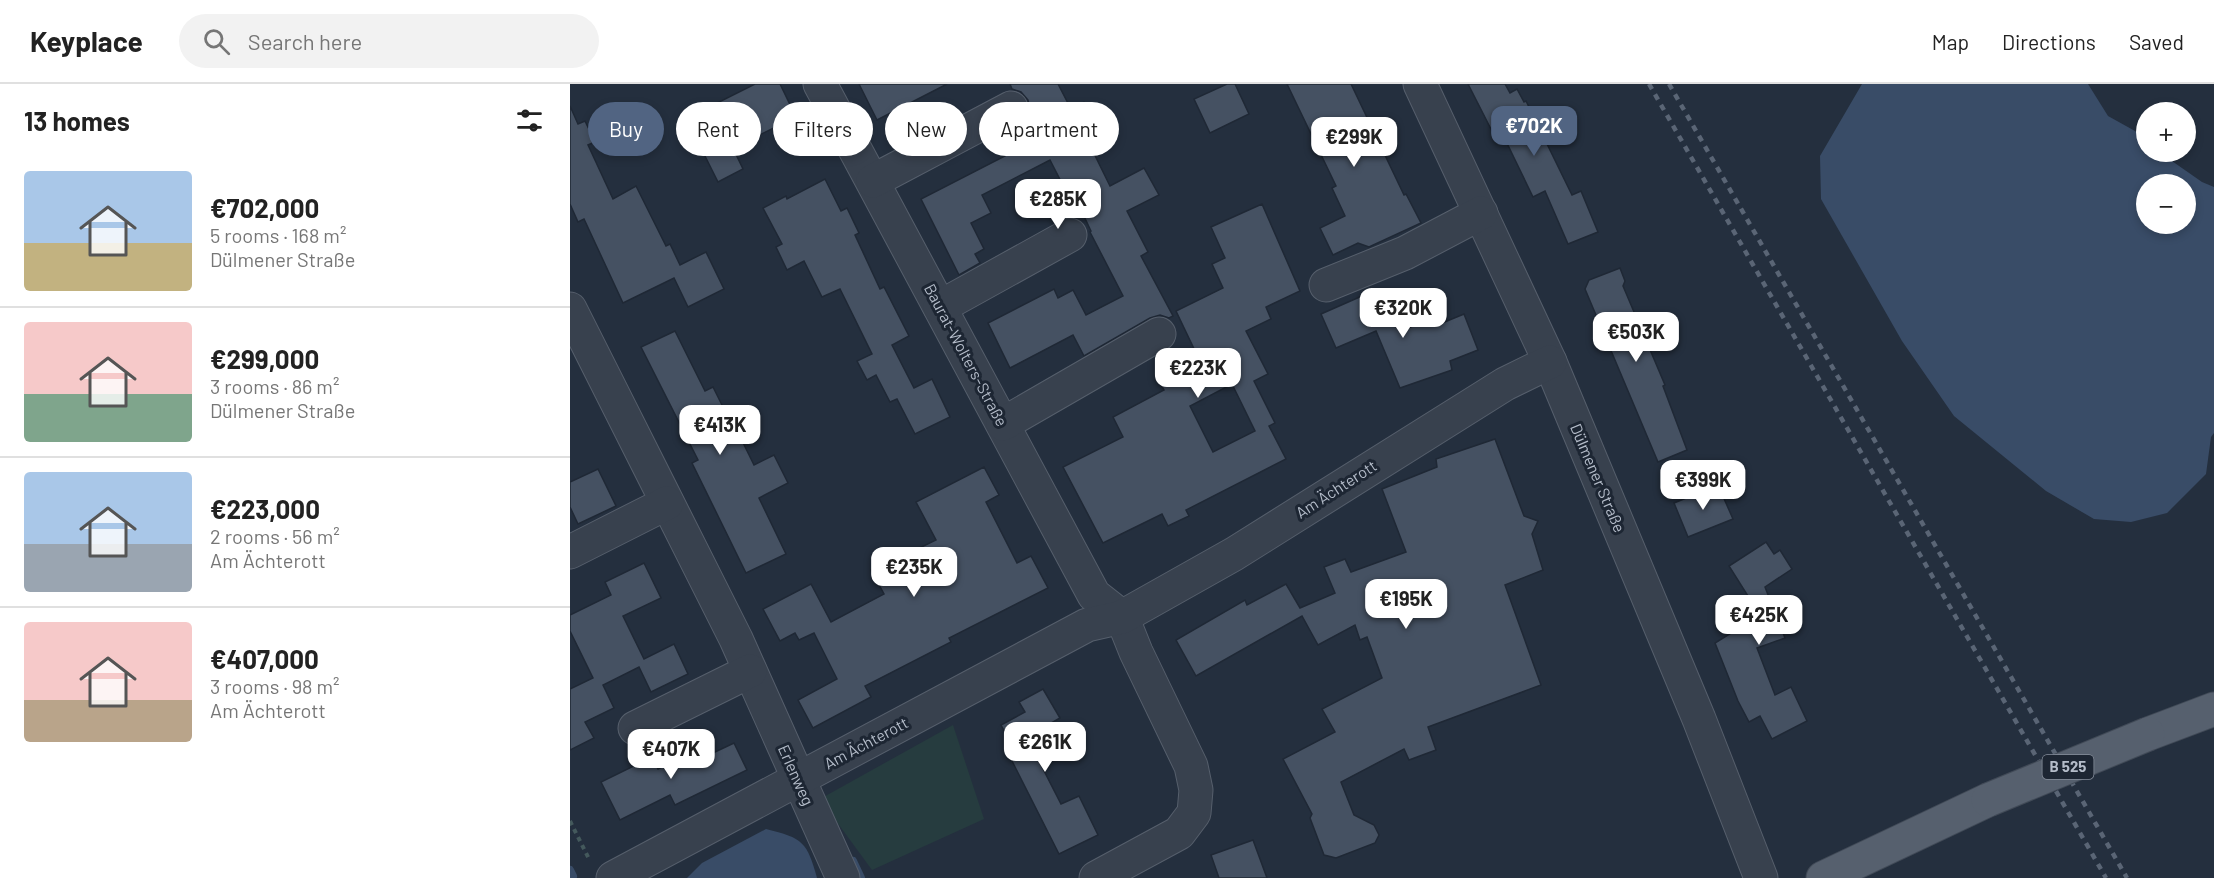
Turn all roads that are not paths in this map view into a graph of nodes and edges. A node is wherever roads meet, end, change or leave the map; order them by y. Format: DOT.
graph roads {
  1 [pos="820,84"];
  2 [pos="1420,84"];
  3 [pos="979,125"];
  4 [pos="873,181"];
  5 [pos="1481,213"];
  6 [pos="1070,235"];
  7 [pos="1326,285"];
  8 [pos="940,307"];
  9 [pos="574,329"];
  10 [pos="1160,334"];
  11 [pos="1550,362"];
  12 [pos="1003,424"];
  13 [pos="667,504"];
  14 [pos="570,552"];
  15 [pos="1122,617"];
  16 [pos="750,671"];
  17 [pos="2214,709"];
  18 [pos="635,728"];
  19 [pos="798,779"];
  20 [pos="603,873"];
  21 [pos="843,878"];
  22 [pos="1096,878"];
  23 [pos="1761,878"];
  24 [pos="1823,878"];
  1 -- 4 [label="street, Baurat-Wolters-Straße"];
  2 -- 5 [label="street, Dülmener Straße"];
  3 -- 4 [label="street"];
  4 -- 8 [label="street, Baurat-Wolters-Straße"];
  5 -- 7 [label="street"];
  5 -- 11 [label="street, Dülmener Straße"];
  6 -- 8 [label="street"];
  8 -- 12 [label="street, Baurat-Wolters-Straße"];
  9 -- 13 [label="street, Erlenweg"];
  10 -- 12 [label="street"];
  11 -- 15 [label="street, Am Ächterott"];
  11 -- 23 [label="street, Dülmener Straße"];
  12 -- 15 [label="street, Baurat-Wolters-Straße"];
  13 -- 14 [label="street"];
  13 -- 16 [label="street, Erlenweg"];
  15 -- 19 [label="street, Am Ächterott"];
  15 -- 22 [label="street"];
  16 -- 18 [label="street"];
  16 -- 19 [label="street, Erlenweg"];
  17 -- 24 [label="main road, B 525, bridge"];
  19 -- 20 [label="street, Am Ächterott"];
  19 -- 21 [label="street, Erlenweg"];
}
